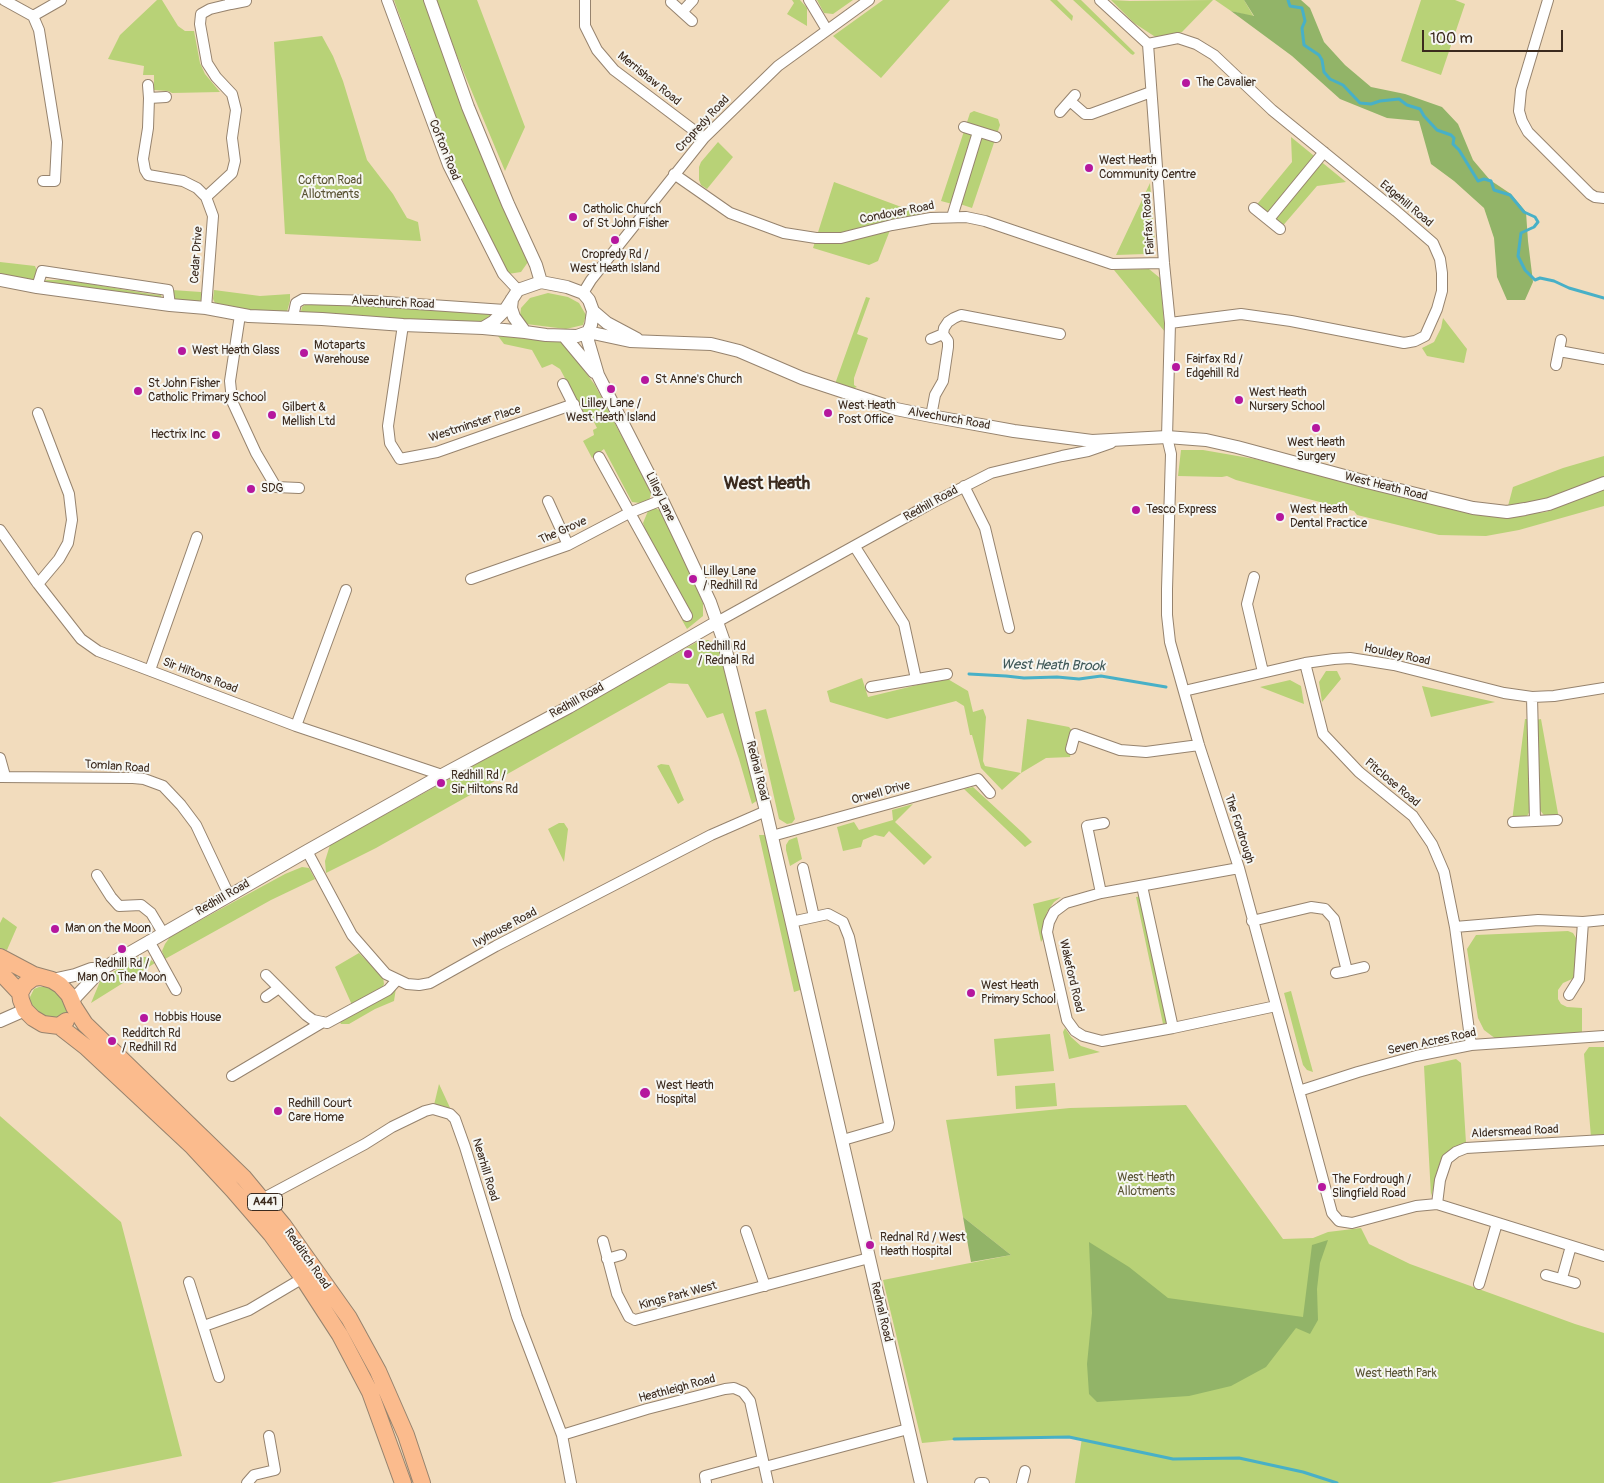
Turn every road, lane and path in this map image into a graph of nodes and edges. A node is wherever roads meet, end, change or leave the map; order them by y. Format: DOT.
graph roads {
  1 [pos="4,0"];
  2 [pos="61,0"];
  3 [pos="387,0"];
  4 [pos="430,0"];
  5 [pos="585,0"];
  6 [pos="693,0"];
  7 [pos="808,0"];
  8 [pos="869,0"];
  9 [pos="1100,0"];
  10 [pos="1548,0"];
  11 [pos="246,1"];
  12 [pos="231,2"];
  13 [pos="671,2"];
  14 [pos="682,12"];
  15 [pos="33,16"];
  16 [pos="692,21"];
  17 [pos="827,30"];
  18 [pos="1148,44"];
  19 [pos="148,86"];
  20 [pos="1151,92"];
  21 [pos="166,97"];
  22 [pos="149,98"];
  23 [pos="1060,112"];
  24 [pos="964,127"];
  25 [pos="978,132"];
  26 [pos="996,137"];
  27 [pos="704,138"];
  28 [pos="1324,152"];
  29 [pos="674,174"];
  30 [pos="43,181"];
  31 [pos="206,197"];
  32 [pos="1604,198"];
  33 [pos="1254,208"];
  34 [pos="952,217"];
  35 [pos="1269,219"];
  36 [pos="1280,229"];
  37 [pos="1164,263"];
  38 [pos="0,280"];
  39 [pos="540,282"];
  40 [pos="583,293"];
  41 [pos="512,300"];
  42 [pos="206,308"];
  43 [pos="593,312"];
  44 [pos="240,315"];
  45 [pos="293,317"];
  46 [pos="1170,323"];
  47 [pos="403,325"];
  48 [pos="483,328"];
  49 [pos="525,332"];
  50 [pos="587,333"];
  51 [pos="943,334"];
  52 [pos="1060,334"];
  53 [pos="564,336"];
  54 [pos="616,339"];
  55 [pos="931,339"];
  56 [pos="1561,340"];
  57 [pos="641,341"];
  58 [pos="589,347"];
  59 [pos="1559,351"];
  60 [pos="1604,359"];
  61 [pos="1556,365"];
  62 [pos="598,375"];
  63 [pos="563,384"];
  64 [pos="38,413"];
  65 [pos="931,416"];
  66 [pos="1062,437"];
  67 [pos="1167,438"];
  68 [pos="1117,441"];
  69 [pos="1062,456"];
  70 [pos="599,457"];
  71 [pos="1604,483"];
  72 [pos="964,486"];
  73 [pos="299,488"];
  74 [pos="662,500"];
  75 [pos="548,501"];
  76 [pos="629,513"];
  77 [pos="0,530"];
  78 [pos="197,537"];
  79 [pos="568,545"];
  80 [pos="855,547"];
  81 [pos="1254,577"];
  82 [pos="471,578"];
  83 [pos="38,584"];
  84 [pos="346,590"];
  85 [pos="687,616"];
  86 [pos="716,622"];
  87 [pos="1009,628"];
  88 [pos="1305,663"];
  89 [pos="150,670"];
  90 [pos="1263,672"];
  91 [pos="947,674"];
  92 [pos="916,680"];
  93 [pos="871,688"];
  94 [pos="1604,688"];
  95 [pos="1184,691"];
  96 [pos="1532,697"];
  97 [pos="296,726"];
  98 [pos="1199,745"];
  99 [pos="1071,749"];
  100 [pos="0,758"];
  101 [pos="442,775"];
  102 [pos="3,777"];
  103 [pos="990,793"];
  104 [pos="766,811"];
  105 [pos="1557,820"];
  106 [pos="1535,821"];
  107 [pos="1512,822"];
  108 [pos="1104,823"];
  109 [pos="772,836"];
  110 [pos="307,850"];
  111 [pos="803,868"];
  112 [pos="1239,868"];
  113 [pos="98,875"];
  114 [pos="1142,886"];
  115 [pos="1101,893"];
  116 [pos="229,895"];
  117 [pos="814,917"];
  118 [pos="1604,920"];
  119 [pos="1252,921"];
  120 [pos="791,922"];
  121 [pos="1582,922"];
  122 [pos="1455,927"];
  123 [pos="163,933"];
  124 [pos="149,941"];
  125 [pos="0,957"];
  126 [pos="1364,967"];
  127 [pos="102,970"];
  128 [pos="1347,971"];
  129 [pos="0,972"];
  130 [pos="1336,973"];
  131 [pos="266,975"];
  132 [pos="46,978"];
  133 [pos="397,980"];
  134 [pos="280,988"];
  135 [pos="176,990"];
  136 [pos="20,994"];
  137 [pos="1569,994"];
  138 [pos="266,997"];
  139 [pos="73,1004"];
  140 [pos="1276,1006"];
  141 [pos="25,1010"];
  142 [pos="0,1021"];
  143 [pos="323,1022"];
  144 [pos="59,1026"];
  145 [pos="1173,1028"];
  146 [pos="1604,1036"];
  147 [pos="1471,1045"];
  148 [pos="232,1076"];
  149 [pos="1300,1091"];
  150 [pos="843,1140"];
  151 [pos="1604,1140"];
  152 [pos="262,1199"];
  153 [pos="1437,1204"];
  154 [pos="1497,1223"];
  155 [pos="746,1231"];
  156 [pos="603,1241"];
  157 [pos="1571,1246"];
  158 [pos="621,1255"];
  159 [pos="1604,1256"];
  160 [pos="869,1258"];
  161 [pos="607,1259"];
  162 [pos="1546,1275"];
  163 [pos="303,1278"];
  164 [pos="1562,1278"];
  165 [pos="189,1282"];
  166 [pos="1575,1282"];
  167 [pos="1480,1284"];
  168 [pos="765,1286"];
  169 [pos="204,1326"];
  170 [pos="219,1377"];
  171 [pos="908,1429"];
  172 [pos="562,1435"];
  173 [pos="269,1436"];
  174 [pos="764,1463"];
  175 [pos="1025,1471"];
  176 [pos="248,1483"];
  177 [pos="403,1483"];
  178 [pos="422,1483"];
  179 [pos="571,1483"];
  180 [pos="706,1483"];
  181 [pos="768,1483"];
  182 [pos="921,1483"];
  183 [pos="1022,1483"];
  1 -- 15 [label="street"];
  2 -- 15 [label="street"];
  3 -- 41 [label="street, Cofton Road"];
  4 -- 39 [label="street"];
  5 -- 27 [label="street, Merrishaw Road"];
  6 -- 14 [label="street"];
  7 -- 17 [label="street"];
  8 -- 17 [label="street, Cropredy Road"];
  9 -- 18 [label="street"];
  10 -- 32 [label="street"];
  11 -- 12 [label="street"];
  12 -- 31 [label="street"];
  13 -- 14 [label="street"];
  14 -- 16 [label="street"];
  15 -- 30 [label="street"];
  17 -- 27 [label="street, Cropredy Road"];
  18 -- 20 [label="street, Fairfax Road"];
  18 -- 28 [label="street, Edgehill Road"];
  19 -- 22 [label="street"];
  20 -- 23 [label="street"];
  20 -- 37 [label="street, Fairfax Road"];
  21 -- 22 [label="street"];
  22 -- 31 [label="street"];
  24 -- 25 [label="street"];
  25 -- 26 [label="street"];
  25 -- 34 [label="street"];
  27 -- 29 [label="street, Cropredy Road"];
  28 -- 35 [label="street"];
  28 -- 46 [label="street, Edgehill Road"];
  29 -- 34 [label="street, Condover Road"];
  29 -- 40 [label="street, Cropredy Road"];
  31 -- 42 [label="street, Cedar Drive"];
  33 -- 35 [label="street"];
  34 -- 37 [label="street, Condover Road"];
  35 -- 36 [label="street"];
  37 -- 46 [label="street, Fairfax Road"];
  38 -- 42 [label="street, Alvechurch Road"];
  39 -- 40 [label="street"];
  39 -- 41 [label="street"];
  40 -- 43 [label="street"];
  41 -- 45 [label="street, Alvechurch Road"];
  41 -- 48 [label="street"];
  41 -- 49 [label="street"];
  42 -- 44 [label="street, Alvechurch Road"];
  43 -- 50 [label="street"];
  43 -- 57 [label="street, Alvechurch Road"];
  44 -- 45 [label="street, Alvechurch Road"];
  44 -- 73 [label="street"];
  45 -- 47 [label="street, Alvechurch Road"];
  46 -- 67 [label="street, Fairfax Road"];
  47 -- 48 [label="street, Alvechurch Road"];
  47 -- 63 [label="street, Westminster Place"];
  48 -- 49 [label="street, Alvechurch Road"];
  49 -- 53 [label="street"];
  50 -- 53 [label="street"];
  50 -- 54 [label="street, Alvechurch Road"];
  50 -- 58 [label="street, Lilley Lane"];
  51 -- 52 [label="street"];
  51 -- 55 [label="street"];
  51 -- 65 [label="street"];
  53 -- 62 [label="street, Lilley Lane"];
  54 -- 57 [label="street, Alvechurch Road"];
  54 -- 58 [label="street, Alvechurch Road"];
  56 -- 59 [label="street"];
  57 -- 65 [label="street, Alvechurch Road"];
  58 -- 62 [label="street, Lilley Lane"];
  59 -- 60 [label="street"];
  59 -- 61 [label="street"];
  62 -- 74 [label="street, Lilley Lane"];
  64 -- 83 [label="street"];
  65 -- 66 [label="street, Alvechurch Road"];
  66 -- 68 [label="street, Alvechurch Road"];
  66 -- 69 [label="street"];
  67 -- 68 [label="street, Redhill Road"];
  67 -- 71 [label="street, West Heath Road"];
  67 -- 95 [label="street, The Fordrough"];
  68 -- 69 [label="street, Redhill Road"];
  69 -- 72 [label="street, Redhill Road"];
  70 -- 76 [label="street"];
  72 -- 80 [label="street, Redhill Road"];
  72 -- 87 [label="street"];
  74 -- 76 [label="street, The Grove"];
  74 -- 86 [label="street, Lilley Lane"];
  75 -- 79 [label="street"];
  76 -- 79 [label="street, The Grove"];
  76 -- 85 [label="street"];
  77 -- 83 [label="street, Sir Hiltons Road"];
  78 -- 89 [label="street"];
  79 -- 82 [label="street, The Grove"];
  80 -- 86 [label="street, Redhill Road"];
  80 -- 92 [label="street"];
  81 -- 90 [label="street"];
  83 -- 89 [label="street, Sir Hiltons Road"];
  84 -- 97 [label="street"];
  86 -- 101 [label="street, Redhill Road"];
  86 -- 104 [label="street, Rednal Road"];
  88 -- 90 [label="street, Houldey Road"];
  88 -- 96 [label="street, Houldey Road"];
  88 -- 122 [label="street, Pitclose Road"];
  89 -- 97 [label="street, Sir Hiltons Road"];
  90 -- 95 [label="street, Houldey Road"];
  91 -- 92 [label="street"];
  92 -- 93 [label="street"];
  94 -- 96 [label="street, Houldey Road"];
  95 -- 98 [label="street, The Fordrough"];
  96 -- 106 [label="street"];
  97 -- 101 [label="street, Sir Hiltons Road"];
  98 -- 99 [label="street"];
  98 -- 112 [label="street, The Fordrough"];
  100 -- 102 [label="street"];
  101 -- 110 [label="street, Redhill Road"];
  102 -- 116 [label="street, Tomlan Road"];
  103 -- 109 [label="street, Orwell Drive"];
  104 -- 109 [label="street, Rednal Road"];
  104 -- 133 [label="street, Ivyhouse Road"];
  105 -- 106 [label="street"];
  106 -- 107 [label="street"];
  108 -- 115 [label="street"];
  109 -- 120 [label="street, Rednal Road"];
  110 -- 116 [label="street, Redhill Road"];
  110 -- 133 [label="street, Ivyhouse Road"];
  111 -- 117 [label="street"];
  112 -- 114 [label="street, Wakeford Road"];
  112 -- 119 [label="street, The Fordrough"];
  113 -- 123 [label="street"];
  114 -- 115 [label="street, Wakeford Road"];
  114 -- 145 [label="street"];
  115 -- 145 [label="street, Wakeford Road"];
  116 -- 123 [label="street, Redhill Road"];
  117 -- 120 [label="street"];
  117 -- 150 [label="street"];
  118 -- 121 [label="street"];
  119 -- 128 [label="street"];
  119 -- 140 [label="street, The Fordrough"];
  120 -- 150 [label="street, Rednal Road"];
  121 -- 122 [label="street"];
  121 -- 137 [label="street"];
  122 -- 147 [label="street, Pitclose Road"];
  123 -- 124 [label="street, Redhill Road"];
  124 -- 127 [label="street, Redhill Road"];
  124 -- 135 [label="street"];
  125 -- 132 [label="highway, A441"];
  126 -- 128 [label="street"];
  127 -- 132 [label="street, Redhill Road"];
  127 -- 139 [label="street, Redhill Road"];
  128 -- 130 [label="street"];
  129 -- 136 [label="highway"];
  131 -- 134 [label="street"];
  132 -- 136 [label="highway"];
  132 -- 139 [label="highway, A441"];
  133 -- 143 [label="street"];
  134 -- 138 [label="street"];
  134 -- 143 [label="street"];
  136 -- 141 [label="highway"];
  139 -- 144 [label="highway"];
  139 -- 152 [label="highway, Redditch Road / A441"];
  140 -- 145 [label="street, Wakeford Road"];
  140 -- 149 [label="street, The Fordrough"];
  141 -- 142 [label="street"];
  141 -- 144 [label="highway"];
  143 -- 148 [label="street"];
  144 -- 163 [label="highway, Redditch Road"];
  146 -- 147 [label="street, Seven Acres Road"];
  147 -- 149 [label="street, Seven Acres Road"];
  149 -- 153 [label="street, The Fordrough"];
  150 -- 160 [label="street, Rednal Road"];
  151 -- 153 [label="street, Aldersmead Road"];
  152 -- 172 [label="street, Nearhill Road"];
  152 -- 178 [label="highway, Redditch Road / A441"];
  153 -- 154 [label="street"];
  154 -- 157 [label="street"];
  154 -- 167 [label="street"];
  155 -- 168 [label="street"];
  156 -- 161 [label="street, Kings Park West"];
  157 -- 159 [label="street"];
  157 -- 164 [label="street"];
  158 -- 161 [label="street"];
  160 -- 168 [label="street, Kings Park West"];
  160 -- 171 [label="street, Rednal Road"];
  161 -- 168 [label="street, Kings Park West"];
  162 -- 164 [label="street"];
  163 -- 169 [label="street"];
  163 -- 177 [label="highway, Redditch Road"];
  164 -- 166 [label="street"];
  165 -- 169 [label="street"];
  169 -- 170 [label="street"];
  171 -- 174 [label="street"];
  171 -- 182 [label="street, Rednal Road"];
  172 -- 174 [label="street, Heathleigh Road"];
  172 -- 179 [label="street"];
  173 -- 176 [label="street"];
  174 -- 180 [label="street"];
  174 -- 181 [label="street"];
  175 -- 183 [label="street"];
}
